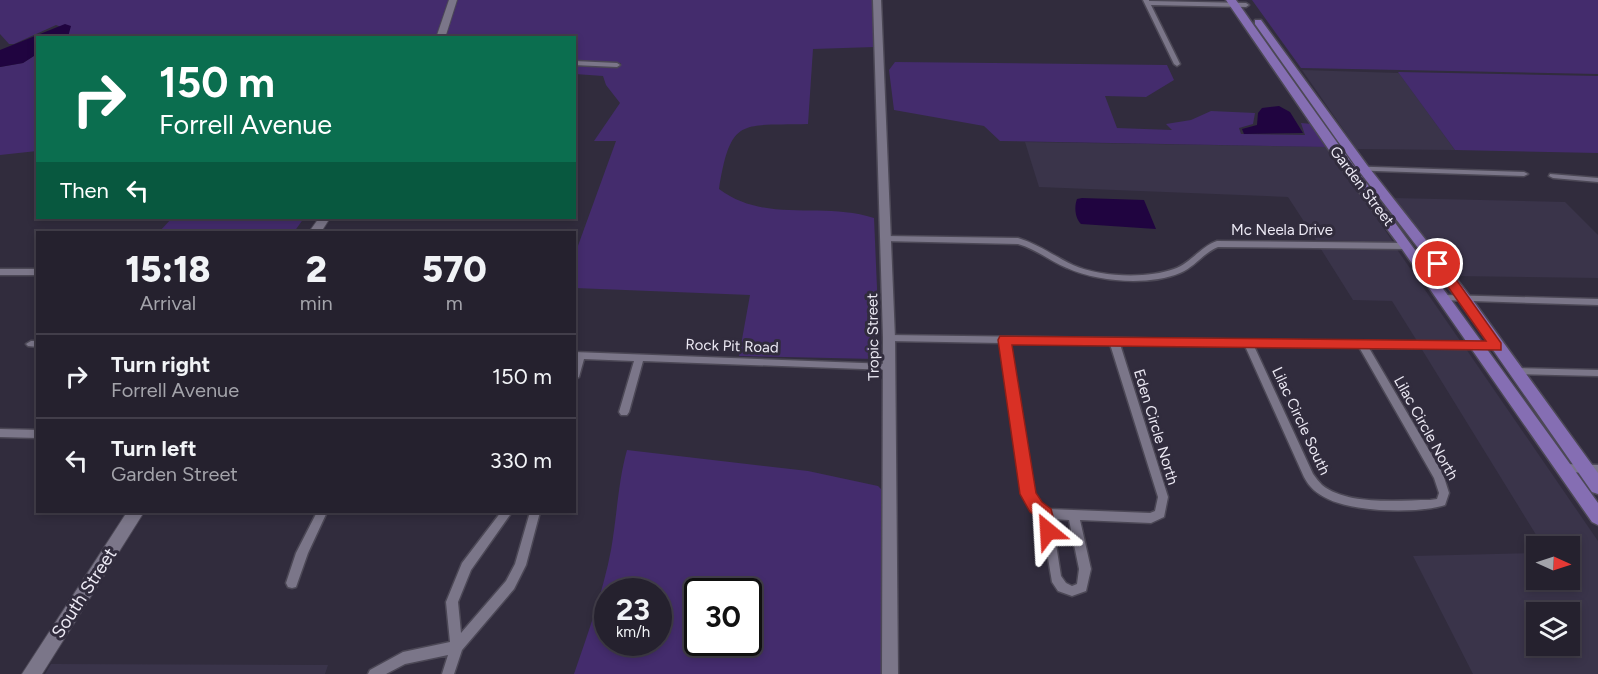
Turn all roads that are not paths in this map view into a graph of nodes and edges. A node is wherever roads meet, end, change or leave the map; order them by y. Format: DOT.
graph roads {
  1 [pos="453,0"];
  2 [pos="877,0"];
  3 [pos="1147,2"];
  4 [pos="1238,2"];
  5 [pos="441,36"];
  6 [pos="1258,39"];
  7 [pos="1271,39"];
  8 [pos="576,63"];
  9 [pos="617,64"];
  10 [pos="1177,64"];
  11 [pos="1300,100"];
  12 [pos="1315,101"];
  13 [pos="1347,168"];
  14 [pos="1363,168"];
  15 [pos="1524,174"];
  16 [pos="1553,176"];
  17 [pos="1596,181"];
  18 [pos="886,239"];
  19 [pos="1407,246"];
  20 [pos="0,272"];
  21 [pos="36,272"];
  22 [pos="1444,298"];
  23 [pos="1464,298"];
  24 [pos="1598,303"];
  25 [pos="889,338"];
  26 [pos="1005,340"];
  27 [pos="1114,341"];
  28 [pos="1248,342"];
  29 [pos="1362,344"];
  30 [pos="1478,345"];
  31 [pos="1497,346"];
  32 [pos="578,355"];
  33 [pos="640,357"];
  34 [pos="889,367"];
  35 [pos="1515,371"];
  36 [pos="1598,373"];
  37 [pos="624,412"];
  38 [pos="0,433"];
  39 [pos="36,434"];
  40 [pos="1563,468"];
  41 [pos="1591,469"];
  42 [pos="1598,487"];
  43 [pos="1377,503"];
  44 [pos="135,513"];
  45 [pos="322,513"];
  46 [pos="506,513"];
  47 [pos="535,513"];
  48 [pos="1046,514"];
  49 [pos="1074,515"];
  50 [pos="1598,517"];
  51 [pos="292,583"];
  52 [pos="457,647"];
  53 [pos="31,674"];
  54 [pos="374,674"];
  55 [pos="448,674"];
  56 [pos="890,674"];
  1 -- 5 [label="main road"];
  2 -- 18 [label="street, Tropic Street"];
  3 -- 4 [label="street"];
  3 -- 10 [label="street"];
  4 -- 6 [label="main road, Garden Street"];
  4 -- 7 [label="main road, Garden Street"];
  6 -- 7 [label="street"];
  6 -- 11 [label="main road, Garden Street"];
  7 -- 12 [label="main road, Garden Street"];
  8 -- 9 [label="street"];
  11 -- 12 [label="street"];
  11 -- 13 [label="main road, Garden Street"];
  12 -- 14 [label="main road, Garden Street"];
  13 -- 14 [label="street"];
  13 -- 19 [label="main road, Garden Street"];
  14 -- 15 [label="street"];
  14 -- 23 [label="main road, Garden Street"];
  16 -- 17 [label="street"];
  18 -- 19 [label="street, Mc Neela Drive"];
  18 -- 25 [label="street, Tropic Street"];
  19 -- 22 [label="main road, Garden Street"];
  20 -- 21 [label="street"];
  22 -- 23 [label="street"];
  22 -- 30 [label="main road, Garden Street"];
  23 -- 24 [label="street"];
  23 -- 31 [label="main road, Garden Street"];
  25 -- 26 [label="street"];
  25 -- 34 [label="street, Tropic Street"];
  26 -- 27 [label="street"];
  26 -- 48 [label="street"];
  27 -- 28 [label="street"];
  27 -- 49 [label="street, Eden Circle North"];
  28 -- 29 [label="street"];
  28 -- 43 [label="street, Lilac Circle South"];
  29 -- 30 [label="street"];
  29 -- 43 [label="street, Lilac Circle North"];
  30 -- 31 [label="street"];
  30 -- 40 [label="main road, Garden Street"];
  31 -- 35 [label="main road, Garden Street"];
  32 -- 33 [label="street, Rock Pit Road"];
  33 -- 34 [label="street, Rock Pit Road"];
  33 -- 37 [label="street"];
  34 -- 56 [label="street, Tropic Street"];
  35 -- 36 [label="street"];
  35 -- 41 [label="main road, Garden Street"];
  38 -- 39 [label="street"];
  40 -- 41 [label="street"];
  40 -- 50 [label="main road, Garden Street"];
  41 -- 42 [label="main road, Garden Street"];
  44 -- 53 [label="main road, South Street"];
  45 -- 51 [label="street"];
  46 -- 52 [label="street"];
  47 -- 52 [label="street"];
  48 -- 49 [label="street, Eden Circle North"];
  48 -- 49 [label="street"];
  52 -- 54 [label="street"];
  52 -- 55 [label="street"];
}
